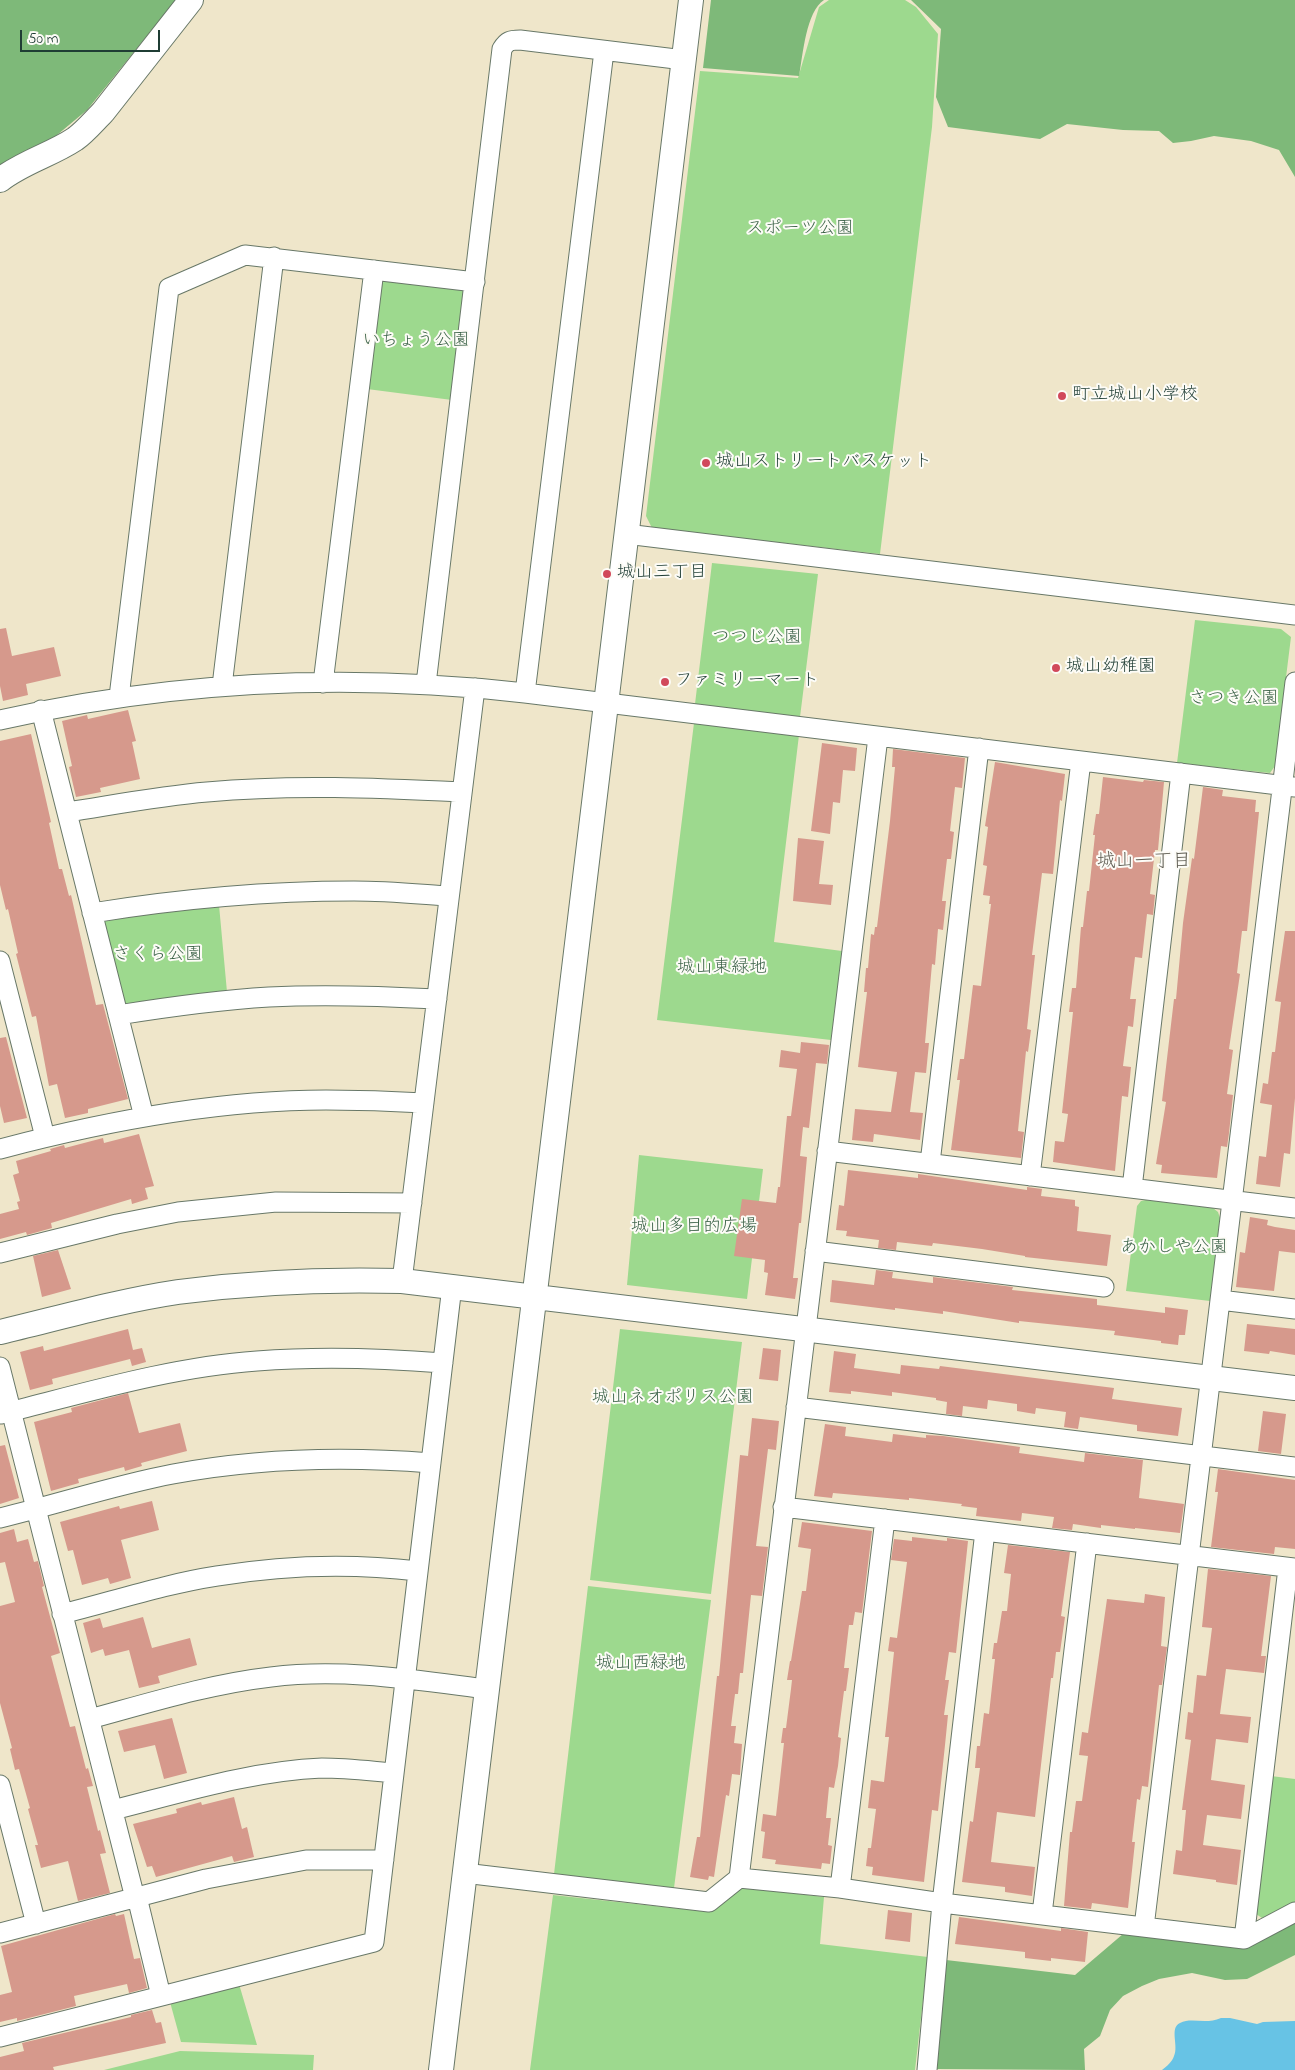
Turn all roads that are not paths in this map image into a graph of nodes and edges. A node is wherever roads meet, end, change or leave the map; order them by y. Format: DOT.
graph roads {
  1 [pos="191,0"];
  2 [pos="691,0"];
  3 [pos="604,50"];
  4 [pos="684,60"];
  5 [pos="0,180"];
  6 [pos="274,257"];
  7 [pos="374,270"];
  8 [pos="475,282"];
  9 [pos="626,534"];
  10 [pos="1295,615"];
  11 [pos="323,683"];
  12 [pos="426,684"];
  13 [pos="1295,684"];
  14 [pos="222,686"];
  15 [pos="475,688"];
  16 [pos="525,693"];
  17 [pos="119,697"];
  18 [pos="606,704"];
  19 [pos="41,710"];
  20 [pos="0,720"];
  21 [pos="878,737"];
  22 [pos="979,748"];
  23 [pos="1081,761"];
  24 [pos="1181,773"];
  25 [pos="1289,786"];
  26 [pos="462,792"];
  27 [pos="67,812"];
  28 [pos="449,896"];
  29 [pos="92,913"];
  30 [pos="0,961"];
  31 [pos="437,999"];
  32 [pos="118,1015"];
  33 [pos="424,1103"];
  34 [pos="144,1117"];
  35 [pos="45,1137"];
  36 [pos="0,1149"];
  37 [pos="827,1151"];
  38 [pos="930,1163"];
  39 [pos="1030,1176"];
  40 [pos="1132,1188"];
  41 [pos="1232,1200"];
  42 [pos="412,1203"];
  43 [pos="1295,1208"];
  44 [pos="815,1251"];
  45 [pos="0,1254"];
  46 [pos="402,1281"];
  47 [pos="452,1286"];
  48 [pos="1104,1287"];
  49 [pos="534,1297"];
  50 [pos="1220,1300"];
  51 [pos="1295,1310"];
  52 [pos="806,1328"];
  53 [pos="0,1332"];
  54 [pos="443,1364"];
  55 [pos="0,1367"];
  56 [pos="1211,1378"];
  57 [pos="1295,1388"];
  58 [pos="796,1407"];
  59 [pos="6,1413"];
  60 [pos="1201,1456"];
  61 [pos="431,1463"];
  62 [pos="1295,1467"];
  63 [pos="784,1507"];
  64 [pos="36,1509"];
  65 [pos="0,1518"];
  66 [pos="885,1520"];
  67 [pos="986,1531"];
  68 [pos="1087,1543"];
  69 [pos="1188,1555"];
  70 [pos="1291,1568"];
  71 [pos="418,1571"];
  72 [pos="62,1614"];
  73 [pos="405,1678"];
  74 [pos="486,1689"];
  75 [pos="90,1719"];
  76 [pos="394,1773"];
  77 [pos="0,1785"];
  78 [pos="113,1810"];
  79 [pos="384,1860"];
  80 [pos="464,1873"];
  81 [pos="739,1878"];
  82 [pos="840,1888"];
  83 [pos="136,1898"];
  84 [pos="942,1903"];
  85 [pos="1295,1912"];
  86 [pos="1042,1914"];
  87 [pos="36,1924"];
  88 [pos="1144,1926"];
  89 [pos="0,1933"];
  90 [pos="1244,1939"];
  91 [pos="162,1996"];
  92 [pos="0,2037"];
  93 [pos="441,2070"];
  94 [pos="927,2070"];
  1 -- 5 [label="street"];
  2 -- 4 [label="street"];
  3 -- 4 [label="street"];
  3 -- 8 [label="street"];
  3 -- 16 [label="street"];
  4 -- 9 [label="street"];
  6 -- 7 [label="street"];
  6 -- 14 [label="street"];
  6 -- 17 [label="street"];
  7 -- 8 [label="street"];
  7 -- 11 [label="street"];
  8 -- 12 [label="street"];
  9 -- 10 [label="street"];
  9 -- 18 [label="street"];
  11 -- 12 [label="street"];
  11 -- 14 [label="street"];
  12 -- 15 [label="street"];
  13 -- 25 [label="street"];
  14 -- 17 [label="street"];
  15 -- 16 [label="street"];
  15 -- 26 [label="street"];
  16 -- 18 [label="street"];
  17 -- 19 [label="street"];
  18 -- 21 [label="street"];
  18 -- 49 [label="street"];
  19 -- 20 [label="street"];
  19 -- 27 [label="street"];
  21 -- 22 [label="street"];
  21 -- 37 [label="street"];
  22 -- 23 [label="street"];
  22 -- 38 [label="street"];
  23 -- 24 [label="street"];
  23 -- 39 [label="street"];
  24 -- 25 [label="street"];
  24 -- 40 [label="street"];
  25 -- 41 [label="street"];
  26 -- 27 [label="street"];
  26 -- 28 [label="street"];
  27 -- 29 [label="street"];
  28 -- 29 [label="street"];
  28 -- 31 [label="street"];
  29 -- 32 [label="street"];
  30 -- 35 [label="street"];
  31 -- 32 [label="street"];
  31 -- 33 [label="street"];
  32 -- 34 [label="street"];
  33 -- 34 [label="street"];
  33 -- 42 [label="street"];
  34 -- 35 [label="street"];
  35 -- 36 [label="street"];
  37 -- 38 [label="street"];
  37 -- 44 [label="street"];
  38 -- 39 [label="street"];
  39 -- 40 [label="street"];
  40 -- 41 [label="street"];
  41 -- 43 [label="street"];
  41 -- 50 [label="street"];
  42 -- 45 [label="street"];
  42 -- 46 [label="street"];
  44 -- 48 [label="street"];
  44 -- 52 [label="street"];
  46 -- 47 [label="street"];
  46 -- 53 [label="street"];
  47 -- 49 [label="street"];
  47 -- 54 [label="street"];
  49 -- 52 [label="street"];
  49 -- 74 [label="street"];
  50 -- 51 [label="street"];
  50 -- 56 [label="street"];
  52 -- 56 [label="street"];
  52 -- 58 [label="street"];
  54 -- 59 [label="street"];
  54 -- 61 [label="street"];
  55 -- 59 [label="street"];
  56 -- 57 [label="street"];
  56 -- 60 [label="street"];
  58 -- 60 [label="street"];
  58 -- 63 [label="street"];
  59 -- 64 [label="street"];
  60 -- 62 [label="street"];
  60 -- 69 [label="street"];
  61 -- 64 [label="street"];
  61 -- 71 [label="street"];
  63 -- 66 [label="street"];
  63 -- 81 [label="street"];
  64 -- 65 [label="street"];
  64 -- 72 [label="street"];
  66 -- 67 [label="street"];
  66 -- 82 [label="street"];
  67 -- 68 [label="street"];
  67 -- 84 [label="street"];
  68 -- 69 [label="street"];
  68 -- 86 [label="street"];
  69 -- 70 [label="street"];
  69 -- 88 [label="street"];
  70 -- 90 [label="street"];
  71 -- 72 [label="street"];
  71 -- 73 [label="street"];
  72 -- 75 [label="street"];
  73 -- 74 [label="street"];
  73 -- 75 [label="street"];
  73 -- 76 [label="street"];
  74 -- 80 [label="street"];
  75 -- 78 [label="street"];
  76 -- 78 [label="street"];
  76 -- 79 [label="street"];
  77 -- 87 [label="street"];
  78 -- 83 [label="street"];
  79 -- 83 [label="street"];
  79 -- 91 [label="street"];
  80 -- 81 [label="street"];
  80 -- 93 [label="street"];
  81 -- 82 [label="street"];
  82 -- 84 [label="street"];
  83 -- 87 [label="street"];
  83 -- 91 [label="street"];
  84 -- 86 [label="street"];
  84 -- 94 [label="street"];
  85 -- 90 [label="street"];
  86 -- 88 [label="street"];
  87 -- 89 [label="street"];
  88 -- 90 [label="street"];
  91 -- 92 [label="street"];
}
